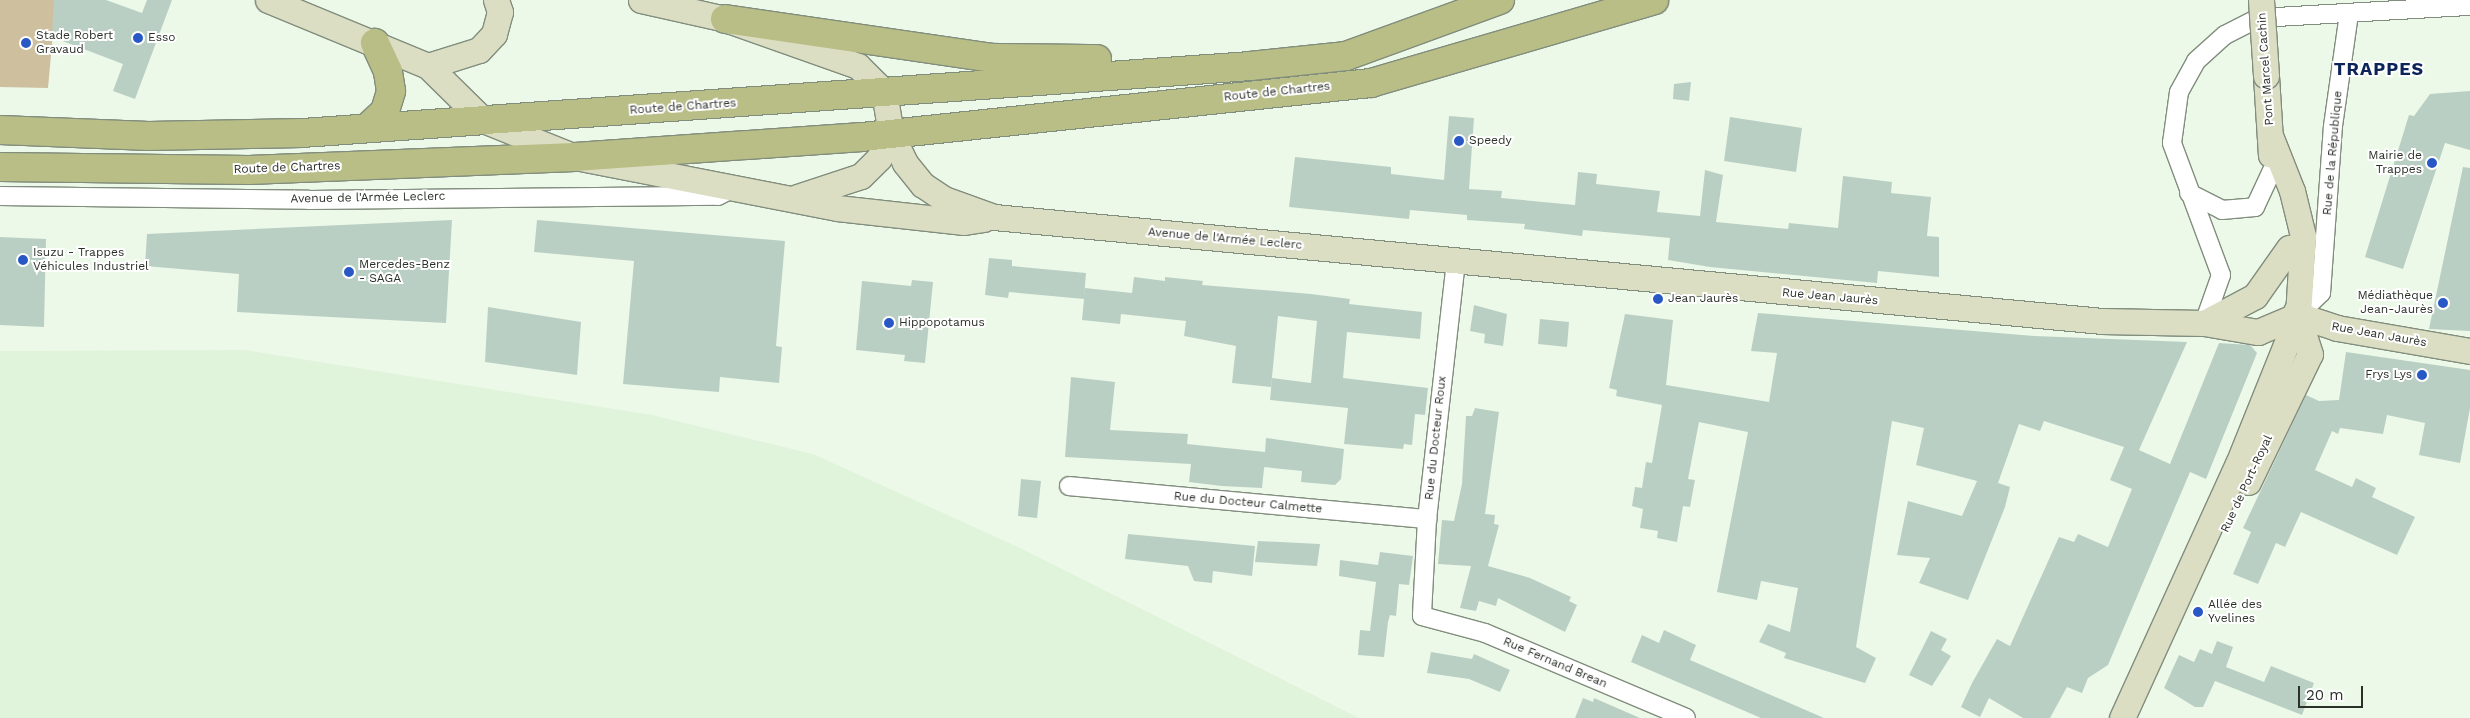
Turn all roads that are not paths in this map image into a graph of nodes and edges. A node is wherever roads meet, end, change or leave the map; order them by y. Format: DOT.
graph roads {
  1 [pos="268,0"];
  2 [pos="496,0"];
  3 [pos="641,0"];
  4 [pos="1500,0"];
  5 [pos="1654,0"];
  6 [pos="2261,0"];
  7 [pos="2470,6"];
  8 [pos="2348,14"];
  9 [pos="725,19"];
  10 [pos="375,43"];
  11 [pos="428,66"];
  12 [pos="1250,66"];
  13 [pos="884,92"];
  14 [pos="483,120"];
  15 [pos="367,128"];
  16 [pos="0,130"];
  17 [pos="890,134"];
  18 [pos="2271,138"];
  19 [pos="575,157"];
  20 [pos="0,167"];
  21 [pos="2272,171"];
  22 [pos="733,188"];
  23 [pos="2189,194"];
  24 [pos="0,196"];
  25 [pos="790,198"];
  26 [pos="994,217"];
  27 [pos="2289,248"];
  28 [pos="1456,261"];
  29 [pos="2298,315"];
  30 [pos="2204,323"];
  31 [pos="2470,351"];
  32 [pos="1069,486"];
  33 [pos="1427,519"];
  34 [pos="1422,616"];
  35 [pos="2124,717"];
  36 [pos="1686,718"];
  1 -- 10 [label="street"];
  2 -- 11 [label="street"];
  3 -- 9 [label="street"];
  4 -- 12 [label="main road, Route de Chartres"];
  5 -- 17 [label="main road, Route de Chartres"];
  6 -- 18 [label="street, Pont Marcel Cachin, bridge"];
  7 -- 8 [label="street"];
  8 -- 23 [label="street"];
  8 -- 29 [label="street, Rue de la République"];
  9 -- 12 [label="main road"];
  9 -- 13 [label="street"];
  10 -- 11 [label="street"];
  10 -- 15 [label="main road"];
  11 -- 14 [label="street"];
  12 -- 13 [label="main road, Route de Chartres"];
  13 -- 14 [label="main road, Route de Chartres"];
  13 -- 17 [label="street"];
  14 -- 15 [label="main road, Route de Chartres"];
  14 -- 19 [label="street, Route de Chartres"];
  15 -- 16 [label="main road, Route de Chartres"];
  17 -- 19 [label="main road, Route de Chartres"];
  17 -- 25 [label="street, Avenue de l'Armée Leclerc"];
  17 -- 26 [label="street, Avenue de l'Armée Leclerc"];
  18 -- 21 [label="street, Rue de Port-Royal"];
  18 -- 29 [label="street, Rue de Port-Royal"];
  19 -- 20 [label="main road, Route de Chartres"];
  19 -- 22 [label="street, Avenue de l'Armée Leclerc"];
  21 -- 23 [label="street"];
  21 -- 27 [label="street, Rue de Port-Royal"];
  22 -- 24 [label="street, Avenue de l'Armée Leclerc"];
  22 -- 25 [label="street, Avenue de l'Armée Leclerc"];
  23 -- 30 [label="street"];
  25 -- 26 [label="street, Avenue de l'Armée Leclerc"];
  26 -- 28 [label="street, Avenue de l'Armée Leclerc"];
  27 -- 29 [label="street, Rue de Port-Royal"];
  27 -- 30 [label="street, Rue Jean Jaurès"];
  28 -- 30 [label="street, Rue Jean Jaurès"];
  28 -- 33 [label="street, Rue du Docteur Roux"];
  29 -- 30 [label="street, Rue Jean Jaurès"];
  29 -- 31 [label="street, Rue Jean Jaurès"];
  29 -- 35 [label="street, Rue de Port-Royal"];
  32 -- 33 [label="street, Rue du Docteur Calmette"];
  33 -- 34 [label="street, Rue du Docteur Roux"];
  34 -- 36 [label="street, Rue Fernand Brean"];
}
